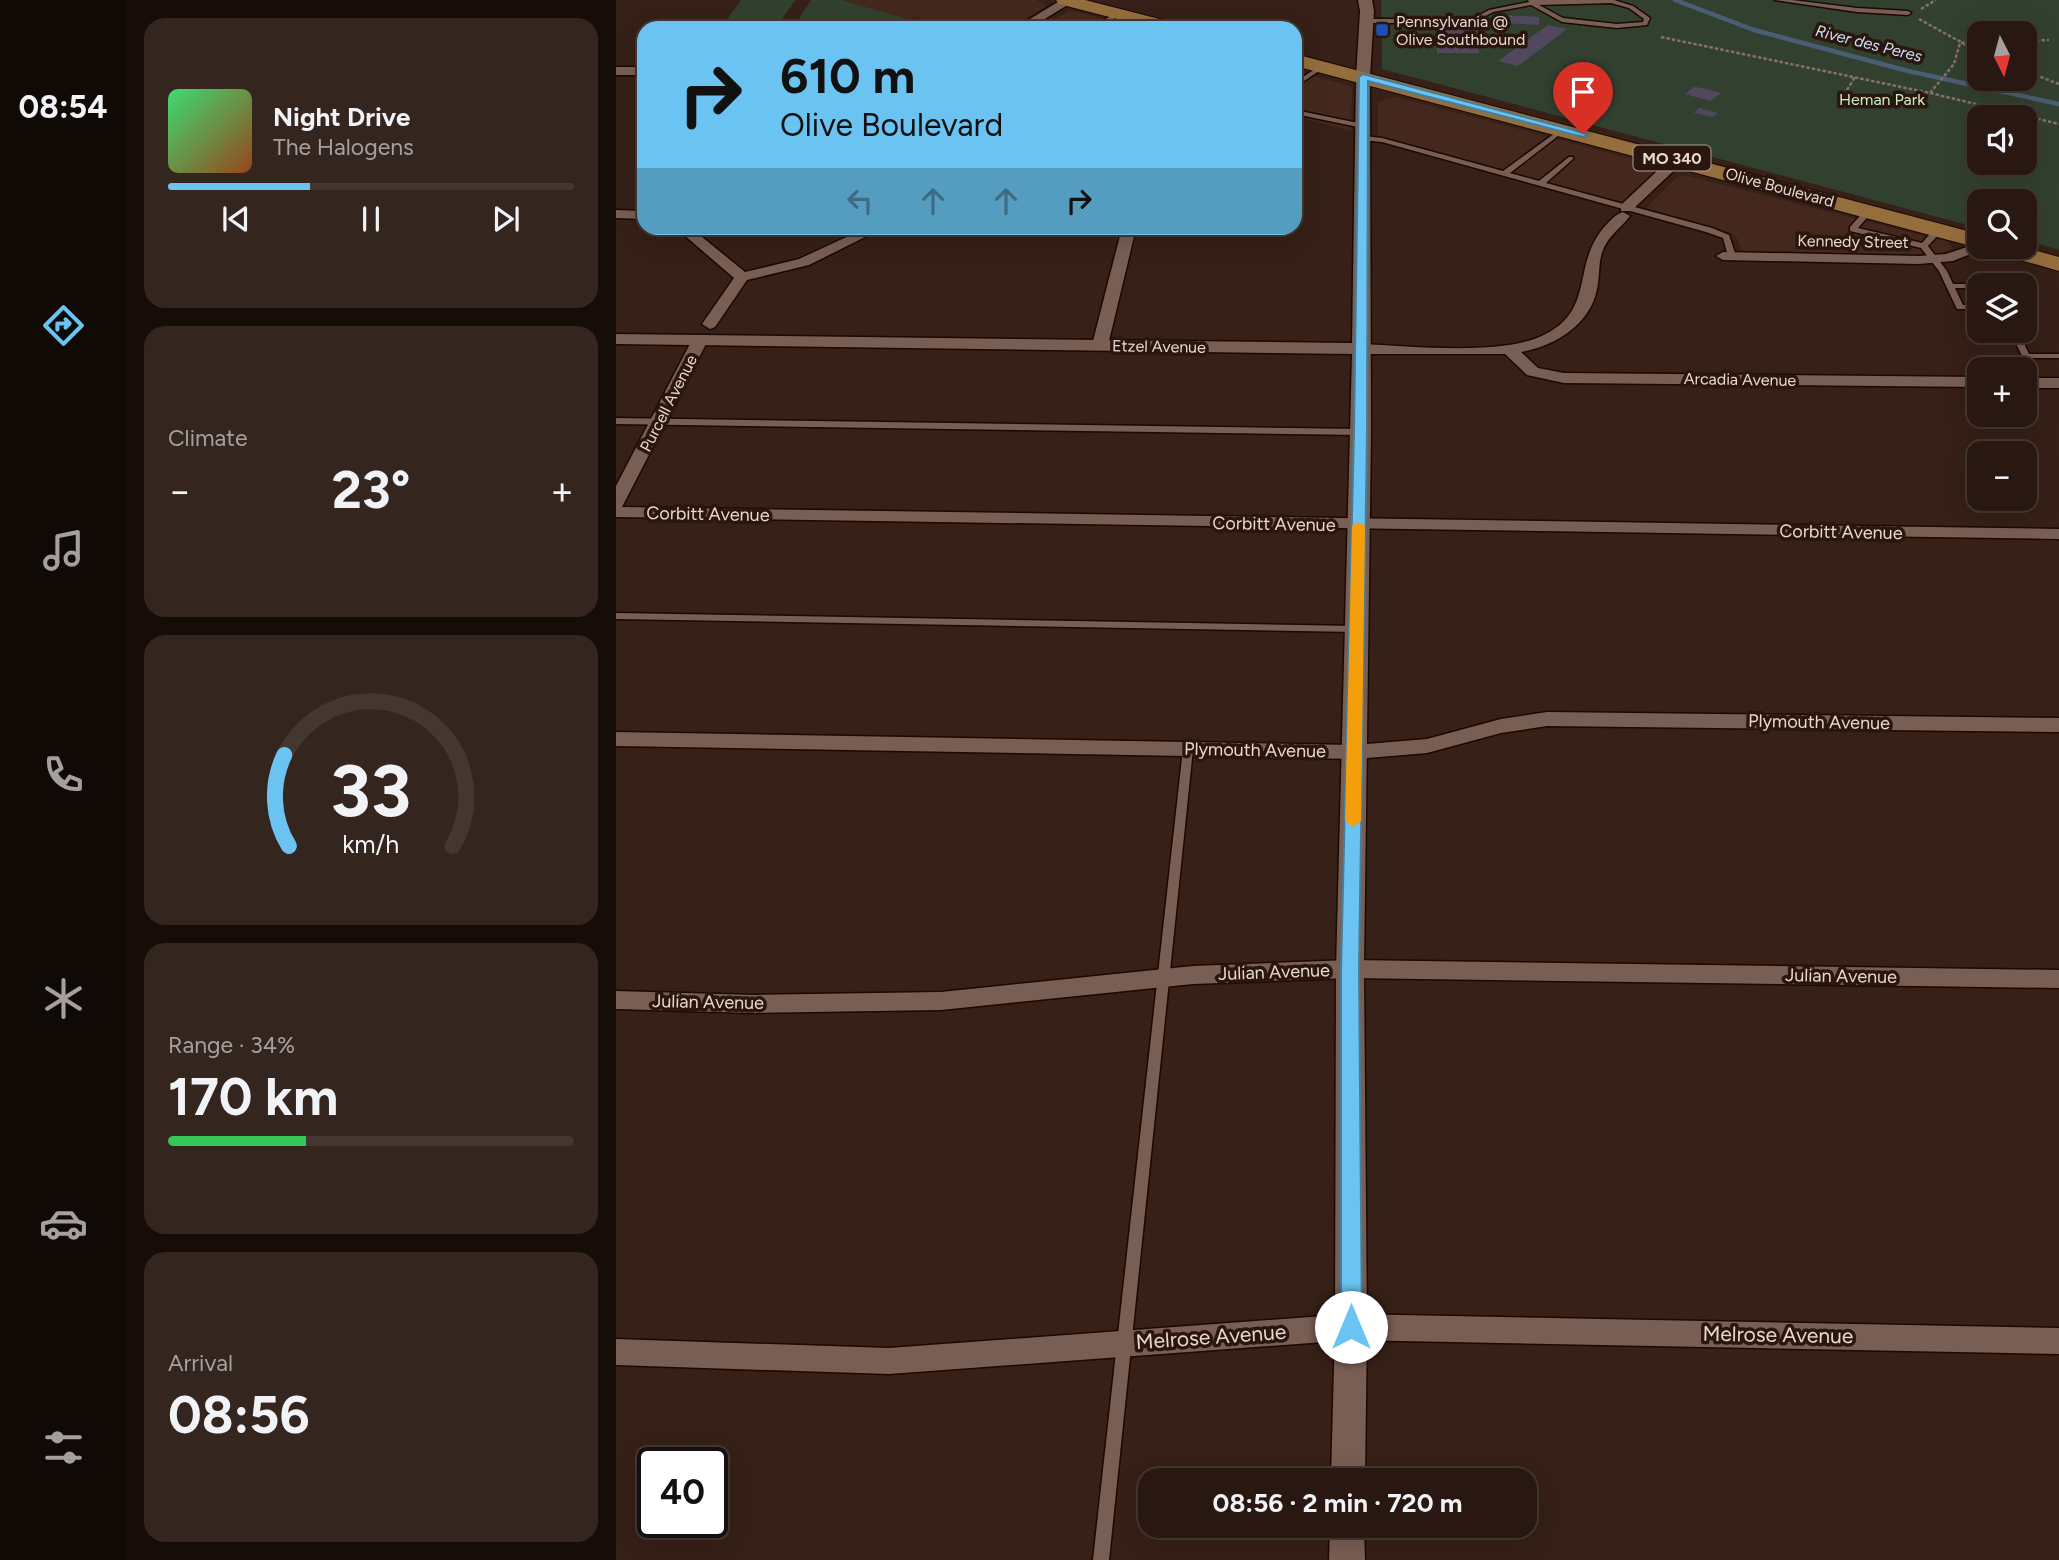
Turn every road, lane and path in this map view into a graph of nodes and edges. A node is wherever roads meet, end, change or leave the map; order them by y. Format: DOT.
graph roads {
  1 [pos="1067,0"];
  2 [pos="1365,0"];
  3 [pos="1778,0"];
  4 [pos="1597,1"];
  5 [pos="1532,2"];
  6 [pos="1908,13"];
  7 [pos="1119,14"];
  8 [pos="1032,21"];
  9 [pos="1108,21"];
  10 [pos="1146,21"];
  11 [pos="1367,21"];
  12 [pos="1661,37"];
  13 [pos="2037,40"];
  14 [pos="2049,40"];
  15 [pos="1967,42"];
  16 [pos="1960,43"];
  17 [pos="1967,46"];
  18 [pos="1302,62"];
  19 [pos="1322,67"];
  20 [pos="616,71"];
  21 [pos="637,71"];
  22 [pos="2037,76"];
  23 [pos="1363,77"];
  24 [pos="1855,77"];
  25 [pos="1302,80"];
  26 [pos="2059,84"];
  27 [pos="1847,90"];
  28 [pos="1930,93"];
  29 [pos="1302,114"];
  30 [pos="2059,124"];
  31 [pos="1564,129"];
  32 [pos="1363,132"];
  33 [pos="1571,158"];
  34 [pos="1678,159"];
  35 [pos="1504,174"];
  36 [pos="1539,184"];
  37 [pos="1869,211"];
  38 [pos="1624,212"];
  39 [pos="616,214"];
  40 [pos="637,215"];
  41 [pos="1938,230"];
  42 [pos="691,235"];
  43 [pos="861,235"];
  44 [pos="1127,235"];
  45 [pos="1967,238"];
  46 [pos="1924,246"];
  47 [pos="1967,252"];
  48 [pos="1727,256"];
  49 [pos="2037,258"];
  50 [pos="1935,259"];
  51 [pos="2059,264"];
  52 [pos="742,277"];
  53 [pos="1950,286"];
  54 [pos="1967,286"];
  55 [pos="1967,307"];
  56 [pos="705,332"];
  57 [pos="616,339"];
  58 [pos="2020,343"];
  59 [pos="1100,345"];
  60 [pos="1361,349"];
  61 [pos="1510,350"];
  62 [pos="2059,356"];
  63 [pos="1967,382"];
  64 [pos="2037,383"];
  65 [pos="2059,383"];
  66 [pos="616,421"];
  67 [pos="658,421"];
  68 [pos="1360,432"];
  69 [pos="616,503"];
  70 [pos="616,512"];
  71 [pos="1359,525"];
  72 [pos="2059,534"];
  73 [pos="616,616"];
  74 [pos="1356,629"];
  75 [pos="2059,725"];
  76 [pos="616,738"];
  77 [pos="1188,749"];
  78 [pos="1354,752"];
  79 [pos="1350,969"];
  80 [pos="1163,977"];
  81 [pos="2059,979"];
  82 [pos="616,1000"];
  83 [pos="1351,1327"];
  84 [pos="2059,1341"];
  85 [pos="1123,1344"];
  86 [pos="616,1352"];
  87 [pos="1348,1468"];
  88 [pos="1347,1538"];
  89 [pos="1101,1560"];
  90 [pos="1347,1560"];
  1 -- 7 [label="main road"];
  1 -- 8 [label="street"];
  2 -- 11 [label="street"];
  3 -- 6 [label="lane"];
  4 -- 5 [label="lane"];
  4 -- 5 [label="lane"];
  5 -- 11 [label="lane"];
  6 -- 16 [label="path"];
  7 -- 9 [label="lane"];
  7 -- 10 [label="main road"];
  11 -- 23 [label="street"];
  12 -- 24 [label="path"];
  13 -- 14 [label="path"];
  15 -- 16 [label="path"];
  16 -- 17 [label="path"];
  16 -- 28 [label="path"];
  18 -- 19 [label="main road, Olive Boulevard / MO 340"];
  19 -- 23 [label="main road, Olive Boulevard / MO 340"];
  19 -- 25 [label="lane"];
  20 -- 21 [label="street"];
  22 -- 26 [label="path"];
  23 -- 31 [label="main road, Olive Boulevard / MO 340"];
  23 -- 32 [label="street"];
  24 -- 27 [label="path"];
  24 -- 28 [label="path"];
  28 -- 30 [label="path"];
  29 -- 32 [label="lane"];
  31 -- 34 [label="main road, Olive Boulevard / MO 340"];
  31 -- 35 [label="lane"];
  32 -- 35 [label="lane"];
  32 -- 60 [label="street"];
  33 -- 36 [label="lane"];
  34 -- 37 [label="main road, Olive Boulevard / MO 340"];
  34 -- 38 [label="street, Etzel Avenue"];
  35 -- 36 [label="lane"];
  36 -- 38 [label="lane"];
  37 -- 41 [label="main road, Olive Boulevard / MO 340"];
  37 -- 46 [label="lane"];
  38 -- 48 [label="lane"];
  38 -- 61 [label="street, Etzel Avenue"];
  39 -- 40 [label="street"];
  41 -- 45 [label="main road, Olive Boulevard / MO 340"];
  41 -- 46 [label="lane"];
  42 -- 52 [label="street"];
  43 -- 52 [label="street"];
  44 -- 59 [label="street"];
  46 -- 50 [label="lane"];
  47 -- 50 [label="street, Kennedy Street"];
  48 -- 50 [label="street, Kennedy Street"];
  49 -- 51 [label="main road"];
  50 -- 53 [label="lane"];
  52 -- 56 [label="street, Purcell Avenue"];
  53 -- 54 [label="lane"];
  53 -- 55 [label="lane"];
  56 -- 57 [label="street, Etzel Avenue"];
  56 -- 59 [label="street, Etzel Avenue"];
  56 -- 67 [label="street, Purcell Avenue"];
  58 -- 62 [label="lane"];
  59 -- 60 [label="street, Etzel Avenue"];
  60 -- 61 [label="street, Etzel Avenue"];
  60 -- 68 [label="street"];
  61 -- 63 [label="street, Arcadia Avenue"];
  64 -- 65 [label="street"];
  66 -- 67 [label="lane"];
  67 -- 68 [label="lane"];
  67 -- 69 [label="street, Purcell Avenue"];
  68 -- 71 [label="street"];
  70 -- 71 [label="street, Corbitt Avenue"];
  71 -- 72 [label="street, Corbitt Avenue"];
  71 -- 74 [label="street"];
  73 -- 74 [label="lane"];
  74 -- 78 [label="street"];
  75 -- 78 [label="street, Plymouth Avenue"];
  76 -- 77 [label="street, Plymouth Avenue"];
  77 -- 78 [label="street, Plymouth Avenue"];
  77 -- 80 [label="lane"];
  78 -- 79 [label="street"];
  79 -- 80 [label="street, Julian Avenue"];
  79 -- 81 [label="street, Julian Avenue"];
  79 -- 83 [label="street"];
  80 -- 82 [label="street, Julian Avenue"];
  80 -- 85 [label="lane"];
  83 -- 84 [label="street, Melrose Avenue"];
  83 -- 85 [label="street, Melrose Avenue"];
  83 -- 87 [label="street"];
  85 -- 86 [label="street, Melrose Avenue"];
  85 -- 89 [label="lane"];
  88 -- 90 [label="street"];
}
